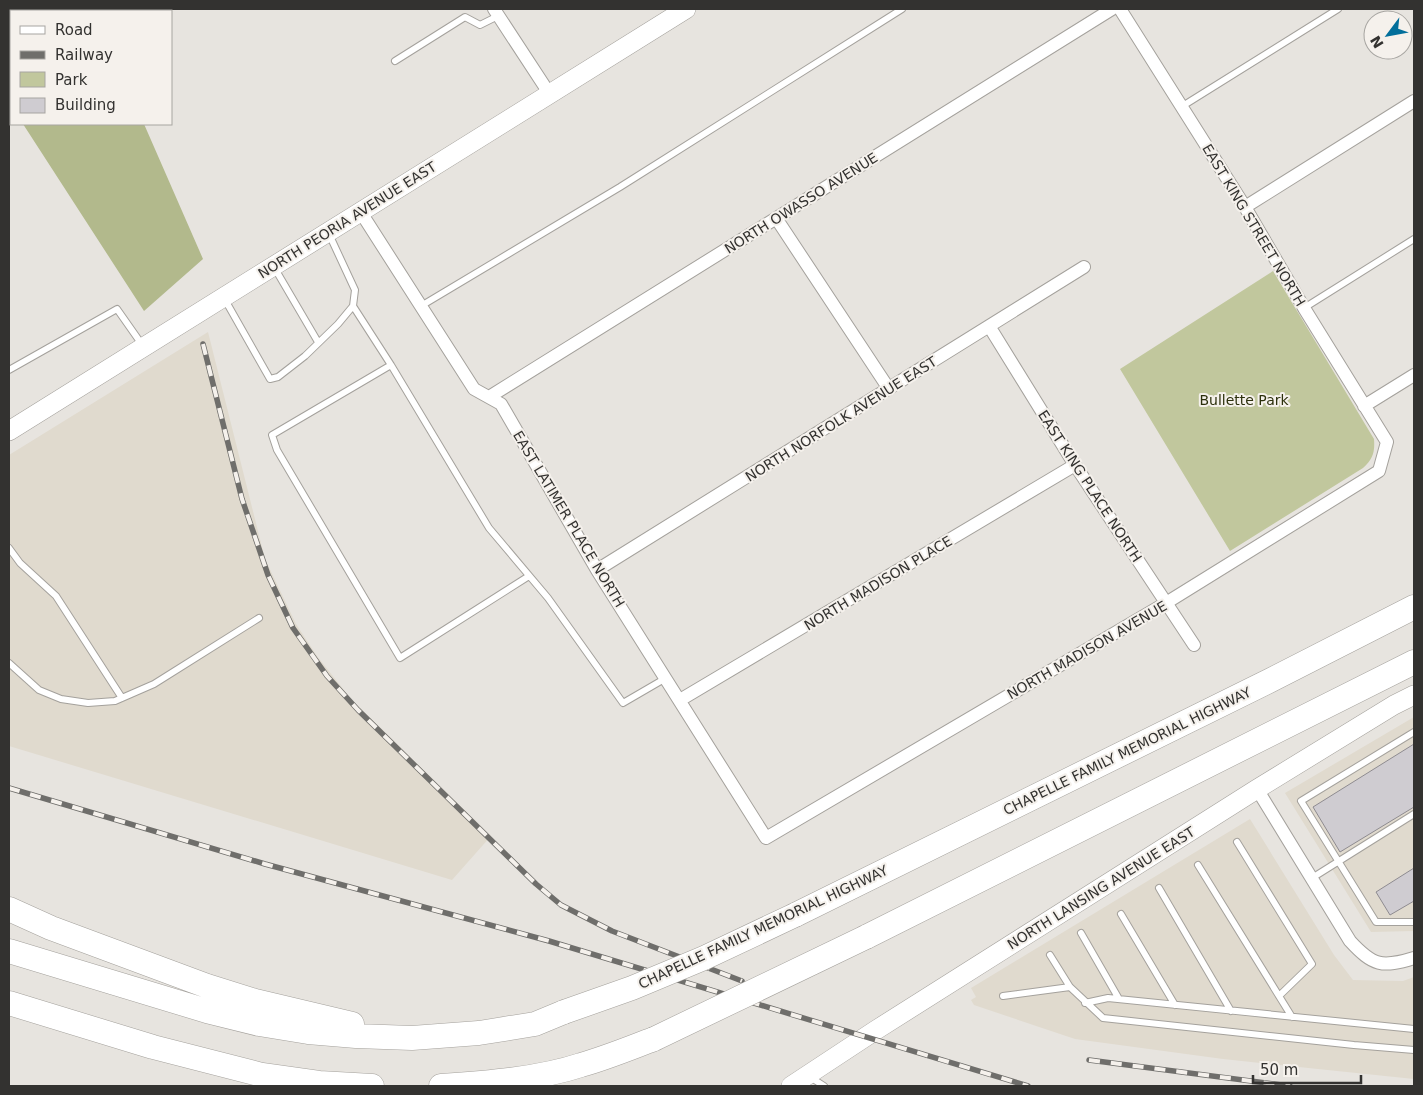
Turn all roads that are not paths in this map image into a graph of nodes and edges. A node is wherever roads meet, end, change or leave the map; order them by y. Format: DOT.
graph roads {
  1 [pos="686,9"];
  2 [pos="902,9"];
  3 [pos="1112,9"];
  4 [pos="1120,9"];
  5 [pos="1338,9"];
  6 [pos="496,12"];
  7 [pos="395,61"];
  8 [pos="549,93"];
  9 [pos="1414,101"];
  10 [pos="1181,107"];
  11 [pos="1245,207"];
  12 [pos="360,211"];
  13 [pos="776,218"];
  14 [pos="328,232"];
  15 [pos="1414,239"];
  16 [pos="273,266"];
  17 [pos="1084,267"];
  18 [pos="224,297"];
  19 [pos="353,306"];
  20 [pos="422,306"];
  21 [pos="1304,308"];
  22 [pos="989,326"];
  23 [pos="318,342"];
  24 [pos="144,347"];
  25 [pos="391,365"];
  26 [pos="9,370"];
  27 [pos="1414,375"];
  28 [pos="889,389"];
  29 [pos="489,397"];
  30 [pos="1364,406"];
  31 [pos="9,431"];
  32 [pos="1387,442"];
  33 [pos="1075,465"];
  34 [pos="9,548"];
  35 [pos="597,570"];
  36 [pos="529,576"];
  37 [pos="1166,604"];
  38 [pos="1414,607"];
  39 [pos="259,618"];
  40 [pos="1194,645"];
  41 [pos="1414,662"];
  42 [pos="9,663"];
  43 [pos="666,678"];
  44 [pos="1414,695"];
  45 [pos="122,698"];
  46 [pos="680,700"];
  47 [pos="1414,732"];
  48 [pos="1257,789"];
  49 [pos="1414,814"];
  50 [pos="766,838"];
  51 [pos="1237,842"];
  52 [pos="1338,861"];
  53 [pos="1198,865"];
  54 [pos="1312,878"];
  55 [pos="1159,888"];
  56 [pos="9,909"];
  57 [pos="1121,914"];
  58 [pos="1414,922"];
  59 [pos="1081,933"];
  60 [pos="9,951"];
  61 [pos="1050,955"];
  62 [pos="1414,958"];
  63 [pos="1070,987"];
  64 [pos="1003,996"];
  65 [pos="1279,996"];
  66 [pos="1118,999"];
  67 [pos="1085,1002"];
  68 [pos="9,1003"];
  69 [pos="1175,1005"];
  70 [pos="1231,1010"];
  71 [pos="1292,1017"];
  72 [pos="1414,1029"];
  73 [pos="412,1038"];
  74 [pos="1414,1050"];
  75 [pos="807,1075"];
  76 [pos="372,1086"];
  77 [pos="441,1086"];
  78 [pos="791,1086"];
  79 [pos="824,1086"];
  1 -- 8 [label="main road, NORTH PEORIA AVENUE EAST"];
  2 -- 20 [label="lane"];
  3 -- 13 [label="street, NORTH OWASSO AVENUE"];
  4 -- 10 [label="street, EAST KING STREET NORTH"];
  5 -- 10 [label="lane"];
  6 -- 7 [label="lane"];
  6 -- 8 [label="street"];
  8 -- 12 [label="main road, NORTH PEORIA AVENUE EAST"];
  9 -- 11 [label="street"];
  10 -- 11 [label="street, EAST KING STREET NORTH"];
  11 -- 21 [label="street, EAST KING STREET NORTH"];
  12 -- 14 [label="main road, NORTH PEORIA AVENUE EAST"];
  12 -- 20 [label="street, EAST LATIMER PLACE NORTH"];
  13 -- 28 [label="street"];
  13 -- 29 [label="street, NORTH OWASSO AVENUE"];
  14 -- 16 [label="main road, NORTH PEORIA AVENUE EAST"];
  14 -- 19 [label="lane"];
  15 -- 21 [label="lane"];
  16 -- 18 [label="main road, NORTH PEORIA AVENUE EAST"];
  16 -- 23 [label="lane"];
  17 -- 22 [label="street, NORTH NORFOLK AVENUE EAST"];
  18 -- 23 [label="lane"];
  18 -- 24 [label="main road, NORTH PEORIA AVENUE EAST"];
  19 -- 23 [label="lane"];
  19 -- 25 [label="lane"];
  20 -- 29 [label="street, EAST LATIMER PLACE NORTH"];
  21 -- 30 [label="street, EAST KING STREET NORTH"];
  22 -- 28 [label="street, NORTH NORFOLK AVENUE EAST"];
  22 -- 33 [label="street, EAST KING PLACE NORTH"];
  24 -- 26 [label="lane"];
  24 -- 31 [label="main road, NORTH PEORIA AVENUE EAST"];
  25 -- 36 [label="lane"];
  25 -- 36 [label="lane"];
  27 -- 30 [label="street"];
  28 -- 35 [label="street, NORTH NORFOLK AVENUE EAST"];
  29 -- 35 [label="street, EAST LATIMER PLACE NORTH"];
  30 -- 32 [label="street, EAST KING STREET NORTH"];
  32 -- 37 [label="street, NORTH MADISON AVENUE"];
  33 -- 37 [label="street, EAST KING PLACE NORTH"];
  33 -- 46 [label="street, NORTH MADISON PLACE"];
  34 -- 45 [label="lane"];
  35 -- 43 [label="street, EAST LATIMER PLACE NORTH"];
  36 -- 43 [label="lane"];
  37 -- 40 [label="street, EAST KING PLACE NORTH"];
  37 -- 50 [label="street, NORTH MADISON AVENUE"];
  38 -- 73 [label="highway, CHAPELLE FAMILY MEMORIAL HIGHWAY, bridge"];
  39 -- 45 [label="lane"];
  41 -- 77 [label="highway, bridge"];
  42 -- 45 [label="lane"];
  43 -- 46 [label="street, EAST LATIMER PLACE NORTH"];
  44 -- 48 [label="main road, NORTH LANSING AVENUE EAST"];
  46 -- 50 [label="street, EAST LATIMER PLACE NORTH"];
  47 -- 52 [label="lane"];
  48 -- 54 [label="street"];
  48 -- 75 [label="main road, NORTH LANSING AVENUE EAST"];
  49 -- 52 [label="lane"];
  51 -- 65 [label="lane"];
  52 -- 54 [label="lane"];
  52 -- 58 [label="lane"];
  53 -- 65 [label="lane"];
  54 -- 62 [label="street"];
  55 -- 70 [label="lane"];
  56 -- 73 [label="highway"];
  57 -- 69 [label="lane"];
  59 -- 66 [label="lane"];
  60 -- 73 [label="highway, CHAPELLE FAMILY MEMORIAL HIGHWAY"];
  61 -- 63 [label="lane"];
  63 -- 64 [label="lane"];
  63 -- 67 [label="lane"];
  65 -- 71 [label="lane"];
  66 -- 67 [label="lane"];
  66 -- 69 [label="lane"];
  67 -- 74 [label="lane"];
  68 -- 76 [label="highway"];
  69 -- 70 [label="lane"];
  70 -- 71 [label="lane"];
  71 -- 72 [label="lane"];
  75 -- 78 [label="main road, NORTH LANSING AVENUE EAST"];
  75 -- 79 [label="lane"];
}
